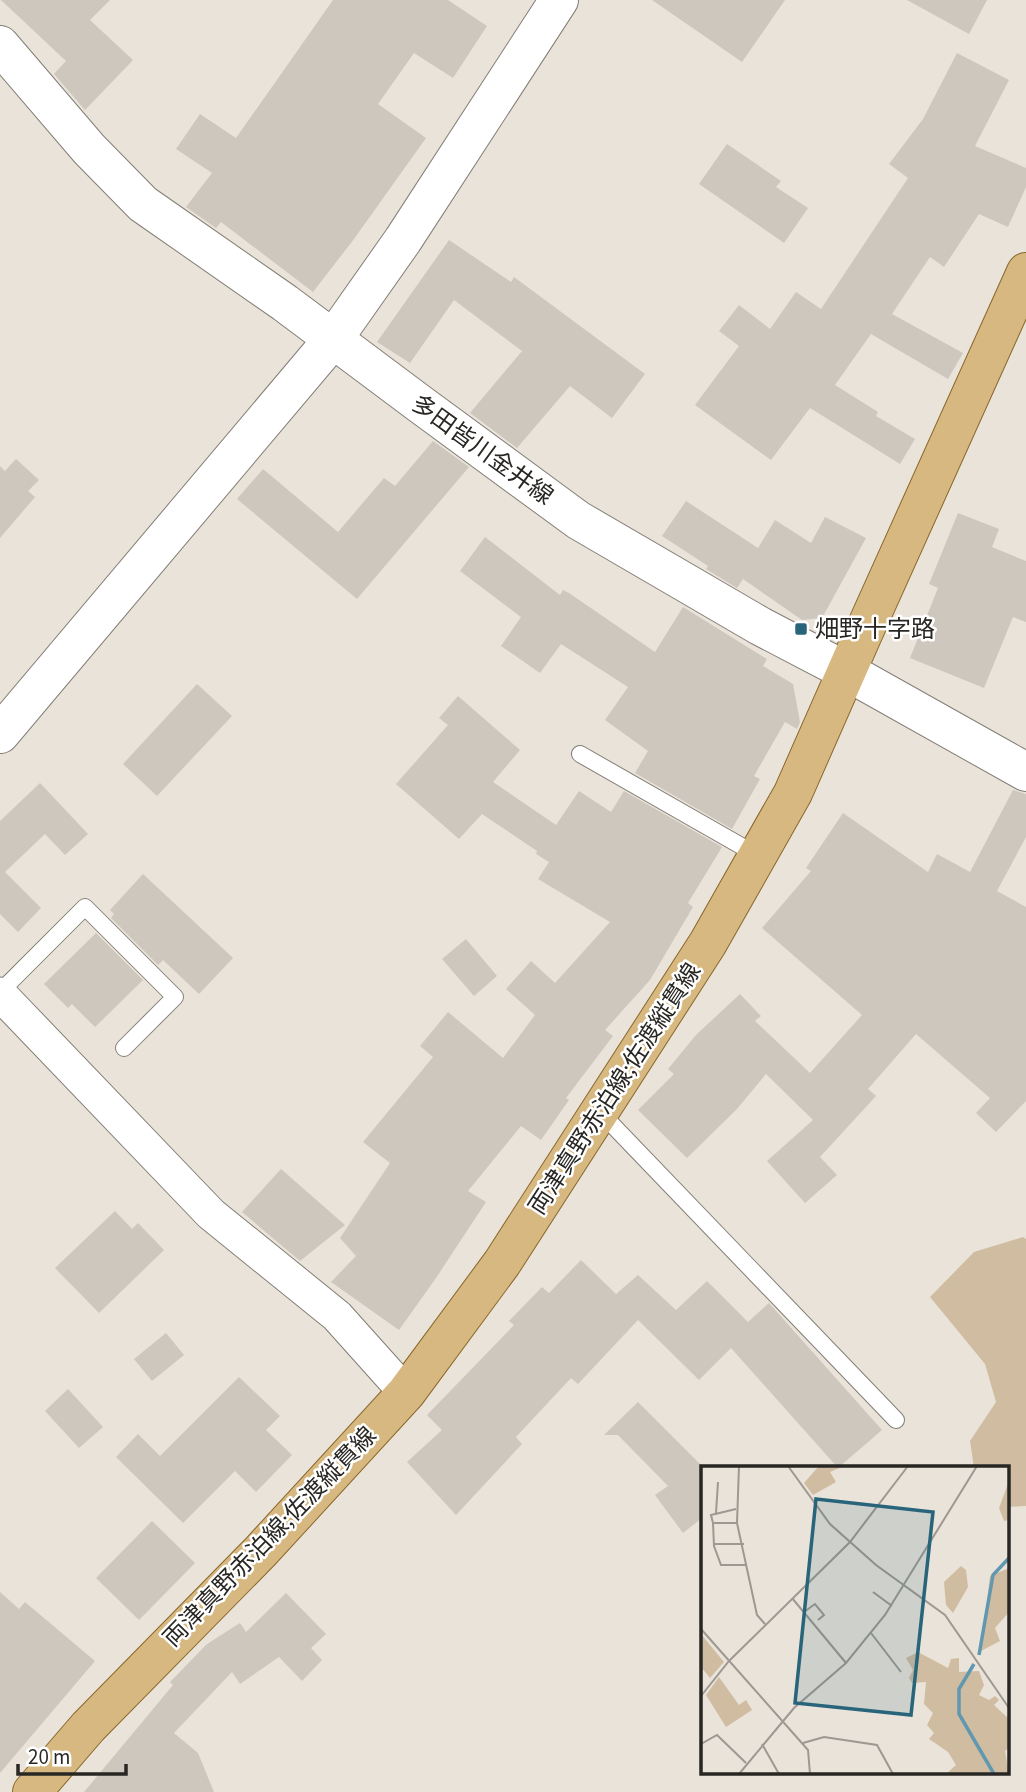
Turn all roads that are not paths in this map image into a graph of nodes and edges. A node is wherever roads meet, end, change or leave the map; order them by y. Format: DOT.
graph roads {
  1 [pos="559,0"];
  2 [pos="0,45"];
  3 [pos="1026,272"];
  4 [pos="334,338"];
  5 [pos="846,671"];
  6 [pos="0,734"];
  7 [pos="580,754"];
  8 [pos="1026,772"];
  9 [pos="758,855"];
  10 [pos="0,993"];
  11 [pos="124,1048"];
  12 [pos="600,1112"];
  13 [pos="406,1394"];
  14 [pos="896,1420"];
  15 [pos="32,1792"];
  1 -- 4 [label="main road"];
  2 -- 4 [label="main road, 多田皆川金井線"];
  3 -- 5 [label="main road, 両津真野赤泊線;佐渡縦貫線"];
  4 -- 5 [label="main road, 多田皆川金井線"];
  4 -- 6 [label="main road"];
  5 -- 8 [label="main road, 多田皆川金井線"];
  5 -- 9 [label="main road, 両津真野赤泊線;佐渡縦貫線"];
  7 -- 9 [label="lane"];
  9 -- 12 [label="main road, 両津真野赤泊線;佐渡縦貫線"];
  10 -- 11 [label="lane"];
  10 -- 13 [label="street"];
  12 -- 13 [label="main road, 両津真野赤泊線;佐渡縦貫線"];
  12 -- 14 [label="lane"];
  13 -- 15 [label="main road, 両津真野赤泊線;佐渡縦貫線"];
}
